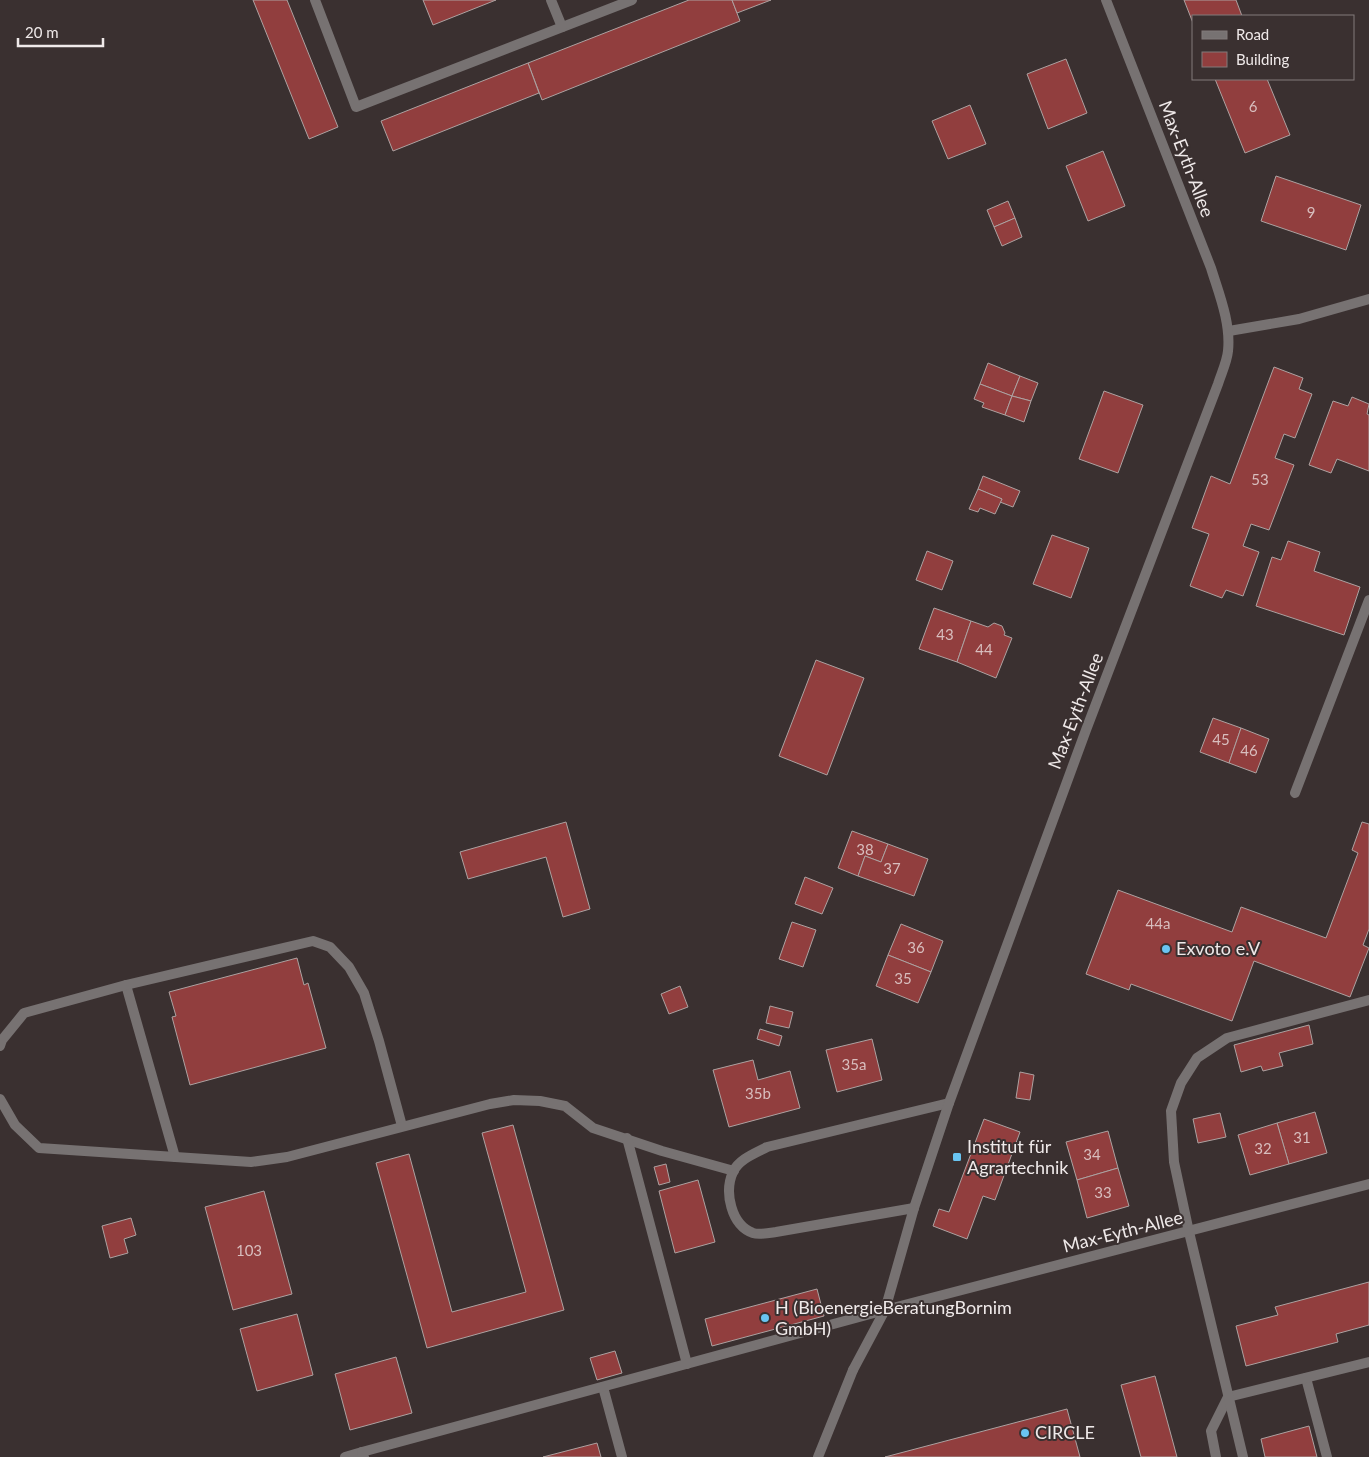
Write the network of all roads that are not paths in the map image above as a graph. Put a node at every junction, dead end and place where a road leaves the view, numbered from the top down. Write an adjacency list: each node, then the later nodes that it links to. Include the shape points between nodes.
1 (315, 0): 5 (street, via 356,107)
2 (551, 0): 5 (street)
3 (632, 0): 5 (street)
4 (1106, 0): 7 (street, Max-Eyth-Allee, via 1211,268)
5 (562, 27)
6 (1369, 299): 7 (street, via 1299,319)
7 (1228, 331): 14 (street, Max-Eyth-Allee, via 1228,352 1218,384)
8 (1369, 600): 9 (street)
9 (1294, 793)
10 (126, 985): 12 (street, via 24,1013); 15 (street, via 313,941 330,947 349,967 364,993); 17 (street)
11 (1369, 1000): 21 (street, via 1227,1038 1197,1058 1181,1083 1171,1111 1174,1162)
12 (0, 1046)
13 (0, 1099): 17 (street, via 15,1125 39,1148)
14 (949, 1103): 18 (street, via 768,1147 746,1158); 20 (street, Max-Eyth-Allee)
15 (402, 1126): 16 (street, via 490,1104 514,1100 540,1101 565,1106 593,1128); 17 (street, via 287,1157 251,1162)
16 (627, 1138): 18 (street); 24 (street)
17 (175, 1157)
18 (734, 1172): 20 (street, via 730,1204 742,1227 755,1234)
19 (1369, 1184): 21 (street, Max-Eyth-Allee)
20 (914, 1208): 22 (street, Max-Eyth-Allee)
21 (1189, 1232): 22 (street, Max-Eyth-Allee); 27 (street)
22 (885, 1310): 24 (street); 31 (street, Max-Eyth-Allee, via 854,1370)
23 (1369, 1362): 25 (street)
24 (687, 1364): 26 (street)
25 (1306, 1378): 27 (street); 34 (street)
26 (603, 1387): 28 (street); 30 (street)
27 (1228, 1397): 32 (street, via 1211,1431); 33 (street)
28 (363, 1455): 29 (street)
29 (345, 1457)
30 (622, 1457)
31 (818, 1457)
32 (1216, 1457)
33 (1243, 1457)
34 (1327, 1457)

